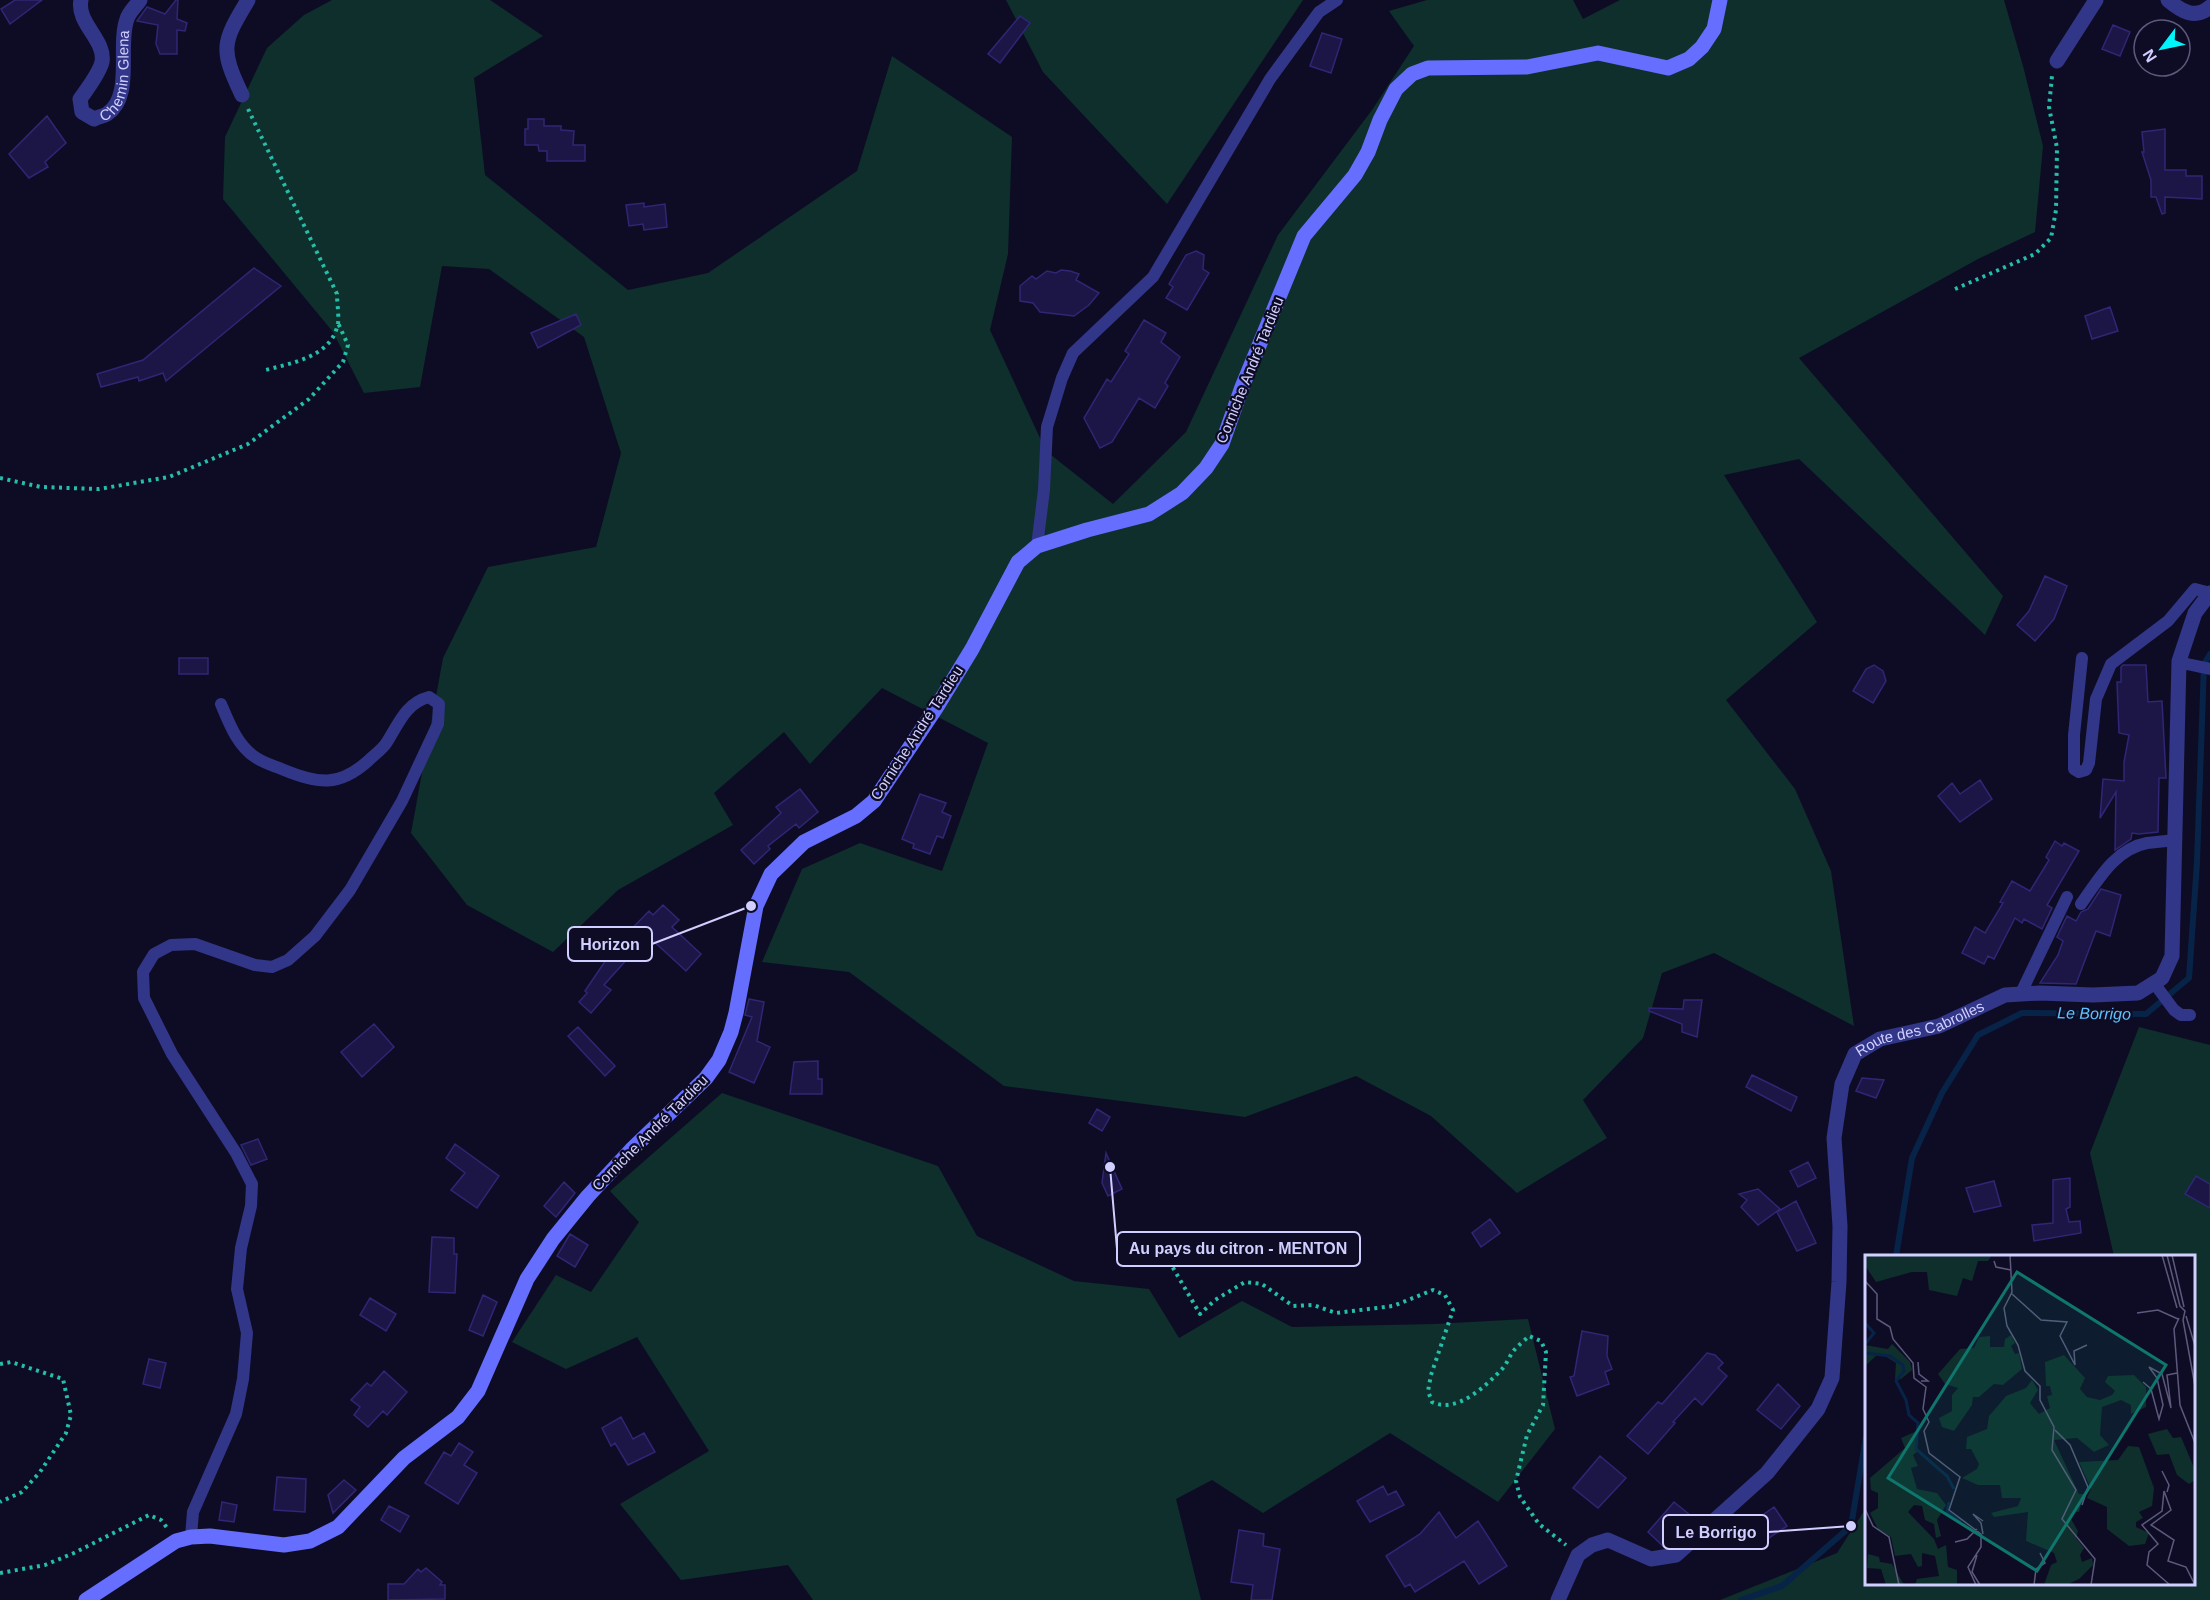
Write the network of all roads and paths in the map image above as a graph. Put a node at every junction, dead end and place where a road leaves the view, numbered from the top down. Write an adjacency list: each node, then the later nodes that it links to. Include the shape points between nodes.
1 (81, 0): 2 (street, Chemin Glena, via 84,20 103,52 102,64 80,99 82,112 94,119 108,114 119,100 122,40 127,18)
2 (140, 0)
3 (248, 0): 10 (street, via 230,30 226,52 228,66)
4 (1338, 0): 15 (lane, via 1319,12 1270,79 1153,277 1073,353 1047,427)
5 (1720, 0): 15 (street, Corniche André Tardieu, via 1714,29 1702,47 1689,59 1668,68 1598,53 1527,67 1428,68 1412,74 1396,89 1355,175 1304,236 1222,444 1206,468 1182,493 1149,514)
6 (2096, 0): 9 (street)
7 (2168, 0): 8 (street, via 2191,14 2203,13)
8 (2210, 7)
9 (2057, 61): 11 (path, via 2049,107 2056,148 2056,210 2051,238 2035,254)
10 (242, 95): 12 (path, via 337,294)
11 (1955, 289)
12 (338, 323): 13 (path, via 329,344 307,359); 14 (path, via 348,345 343,362 309,399 248,444 169,477 99,489 41,487)
13 (262, 371)
14 (0, 478)
15 (1037, 546): 30 (street, Corniche André Tardieu, via 1018,561 972,649 874,801 856,816 804,842 771,874 756,906 736,1013 718,1060 706,1078 630,1150 553,1239 526,1279 478,1391 458,1417 404,1458 338,1527 310,1541 284,1545)
16 (2210, 593): 17 (lane, via 2195,589 2168,621 2110,664 2096,699 2086,770 2079,772 2074,769 2074,735); 18 (street, via 2194,613)
17 (2082, 658)
18 (2183, 665): 19 (lane); 21 (street)
19 (2210, 669)
20 (221, 704): 30 (lane, via 231,727 256,758 309,780 334,781 357,771 386,745 403,714 418,700 429,697 439,704 438,724 402,801 350,890 315,936 288,960 272,967 195,944 171,945 154,954 143,972 144,998 172,1054 252,1184 237,1289 247,1333 243,1379 236,1414 193,1512)
21 (2176, 840): 23 (lane, via 2144,844 2121,855 2109,864); 24 (street, via 2172,956)
22 (2067, 897): 25 (lane)
23 (2080, 904)
24 (2157, 987): 25 (street, Route des Cabrolles, via 2138,993); 26 (lane, via 2175,1010)
25 (2020, 994): 32 (street, Route des Cabrolles, via 2005,995 1940,1026 1880,1039 1855,1054 1842,1084 1833,1138 1840,1226 1839,1282 1832,1378 1818,1409 1767,1473 1676,1555 1651,1559 1608,1540)
26 (2190, 1015)
27 (1169, 1261): 32 (path, via 1200,1314 1245,1282 1262,1284 1293,1306 1313,1305 1336,1313 1393,1306 1433,1290 1445,1295 1453,1310 1428,1391 1432,1402 1442,1407 1473,1394 1504,1367 1529,1336 1541,1341 1546,1352 1543,1405 1527,1435 1516,1481 1520,1497 1539,1524)
28 (0, 1364): 29 (path, via 11,1362 63,1379 71,1415 66,1433 40,1472 22,1492)
29 (0, 1502)
30 (191, 1537): 31 (street, Corniche André Tardieu)
31 (176, 1541): 33 (path, via 161,1520 149,1515 45,1565); 34 (street, Corniche André Tardieu)
32 (1578, 1554): 35 (street)
33 (0, 1573)
34 (86, 1600)
35 (1558, 1600)

